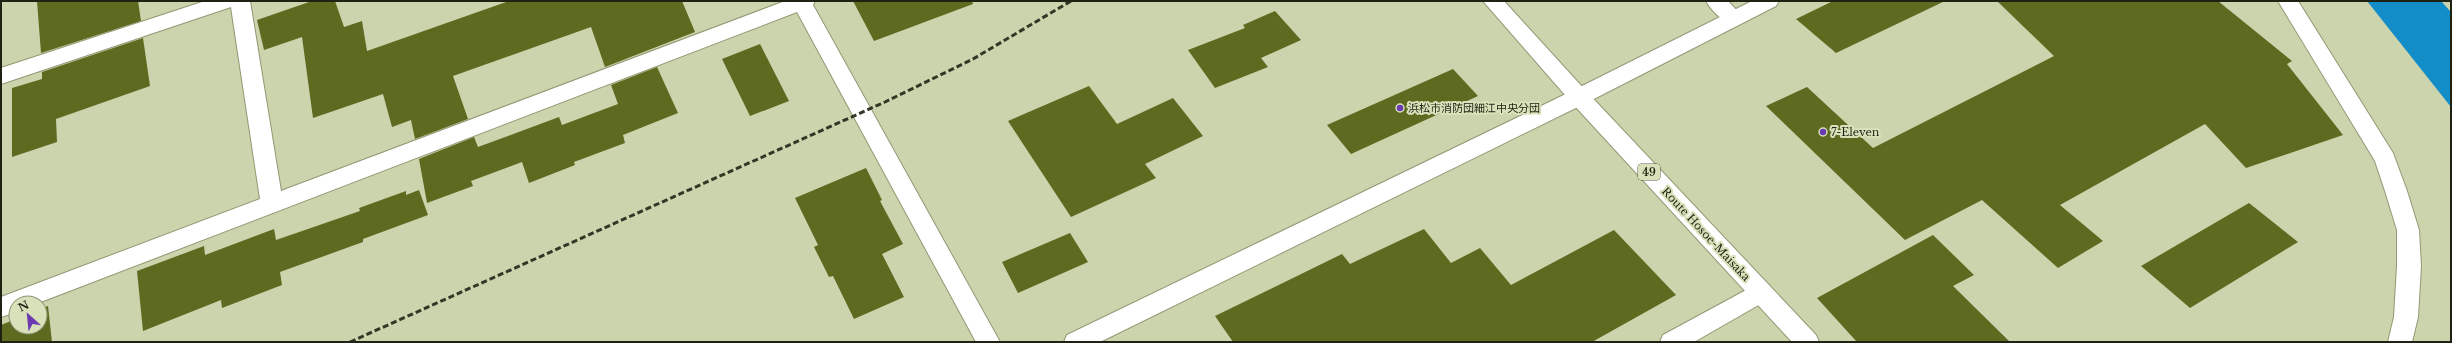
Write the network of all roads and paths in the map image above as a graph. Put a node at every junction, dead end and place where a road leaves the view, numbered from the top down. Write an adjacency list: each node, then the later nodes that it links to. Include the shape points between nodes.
1 (227, 1): 9 (street)
2 (240, 1): 11 (street)
3 (802, 1): 11 (street); 14 (street)
4 (1493, 1): 10 (street, Route Hosoe-Maisaka / 49)
5 (1716, 1): 8 (street)
6 (1769, 1): 8 (street)
7 (2288, 1): 18 (street, via 2385,159 2396,191 2408,230 2409,266 2406,317)
8 (1734, 18): 10 (street)
9 (1, 76)
10 (1579, 97): 12 (street, Route Hosoe-Maisaka / 49); 15 (street)
11 (272, 204): 13 (street)
12 (1760, 292): 16 (street); 17 (street, Route Hosoe-Maisaka / 49)
13 (1, 307)
14 (988, 342)
15 (1076, 342)
16 (1672, 342)
17 (1807, 342)
18 (2400, 342)

